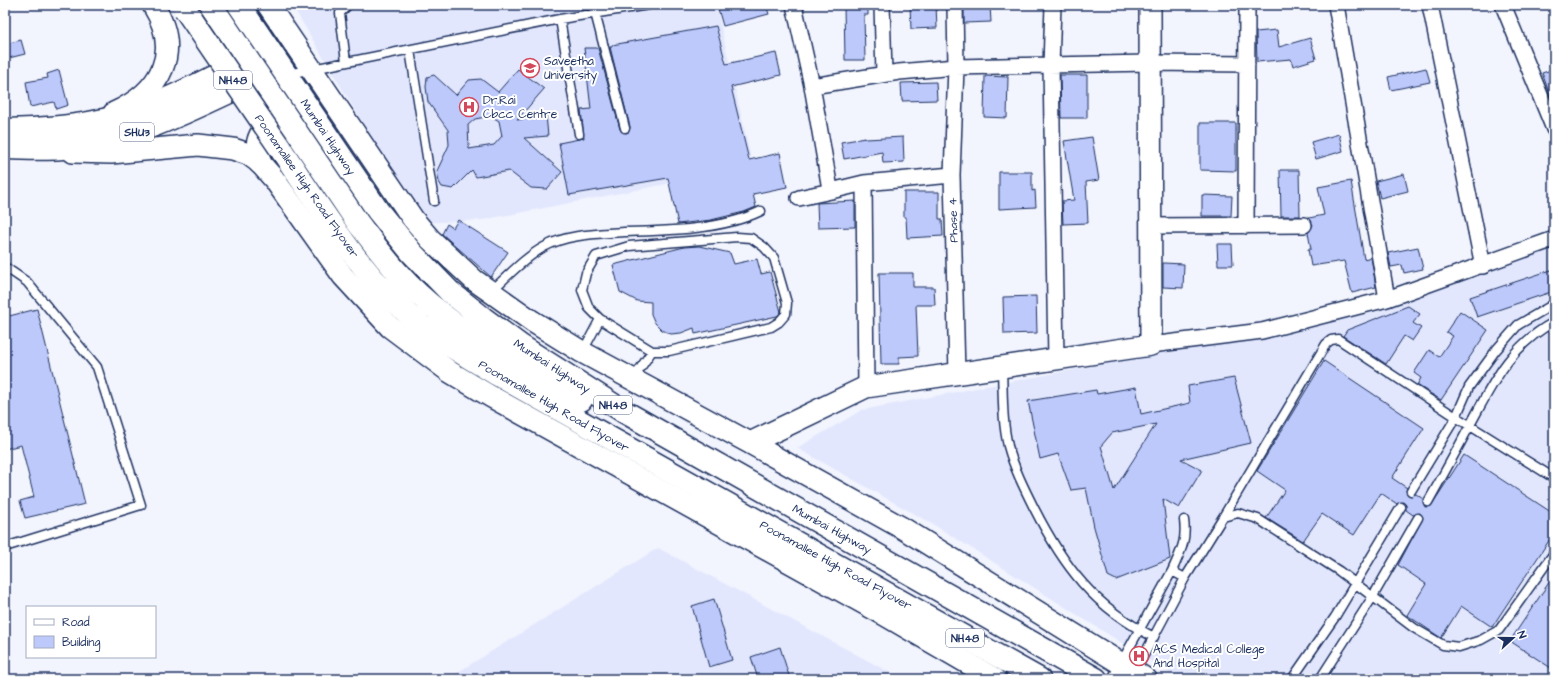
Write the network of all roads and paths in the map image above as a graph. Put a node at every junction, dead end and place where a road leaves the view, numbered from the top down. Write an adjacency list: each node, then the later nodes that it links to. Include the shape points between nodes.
1 (153, 5): 31 (street, via 167,34 167,46 160,75 153,85 132,103)
2 (211, 5): 20 (main road)
3 (239, 5): 27 (main road, Mumbai Highway / NH48)
4 (268, 5): 26 (street)
5 (348, 5): 21 (lane, via 340,13)
6 (649, 5): 17 (lane)
7 (794, 5): 30 (street)
8 (882, 5): 28 (street)
9 (955, 5): 25 (street, Phase 4)
10 (1053, 5): 24 (street)
11 (1150, 5): 22 (street)
12 (1247, 5): 23 (street)
13 (1336, 5): 53 (street)
14 (1430, 5): 50 (street)
15 (1503, 5): 33 (street)
16 (184, 7): 86 (main road, Poonamallee High Road Flyover / NH48, bridge, via 348,248 371,276 413,318 455,349 503,378)
17 (594, 9): 18 (lane); 32 (lane)
18 (560, 19): 19 (lane); 36 (lane)
19 (410, 50): 21 (lane); 44 (lane)
20 (247, 60): 29 (main road); 31 (main road, SHU3, via 144,108)
21 (346, 62): 26 (lane)
22 (1149, 63): 23 (street); 24 (street); 47 (street)
23 (1247, 64): 48 (street)
24 (1052, 66): 25 (street); 60 (street)
25 (956, 67): 28 (street); 40 (street, Phase 4)
26 (312, 70): 27 (lane); 52 (street, via 413,218 447,256)
27 (286, 74): 68 (main road, Mumbai Highway / NH48, via 378,211 412,254 450,292 557,370)
28 (884, 74): 30 (street)
29 (260, 78): 35 (main road); 38 (main road, SHU3, via 138,132 99,143)
30 (812, 86): 42 (street)
31 (88, 123): 34 (main road, SHU3)
32 (625, 128)
33 (1554, 129)
34 (5, 130)
35 (296, 131): 39 (main road, via 272,126 263,131 258,140 257,152); 68 (main road, via 358,223 408,284 433,306 471,335 532,374 626,423)
36 (579, 134)
37 (5, 148): 38 (main road, SHU3)
38 (41, 148): 39 (street, via 90,153 216,146 248,154)
39 (260, 163): 85 (street, via 343,276 390,327 415,348 490,396 878,611)
40 (952, 175): 41 (street); 62 (street, Phase 4)
41 (864, 183): 42 (street); 64 (street)
42 (831, 191): 43 (street)
43 (799, 198)
44 (434, 201)
45 (761, 211): 52 (lane, via 747,217 695,229 594,234 562,240 544,247 528,258)
46 (1304, 225): 48 (street)
47 (1150, 226): 48 (street); 57 (street)
48 (1246, 226)
49 (1554, 239): 50 (street)
50 (1483, 266): 53 (street)
51 (5, 267): 76 (lane, via 27,282 97,367 141,505)
52 (490, 292): 59 (street)
53 (1387, 299): 57 (street, via 1262,331)
54 (1554, 304): 65 (lane, via 1513,330 1469,387)
55 (600, 319): 58 (lane); 58 (lane, via 589,308 582,290 586,273 596,256 628,246 737,237 752,238 774,258 787,303 786,314 779,322 771,327 669,351); 59 (lane)
56 (1554, 322): 66 (lane, via 1529,337 1513,355 1484,396)
57 (1151, 344): 60 (street)
58 (652, 351): 63 (lane)
59 (582, 352): 63 (street)
60 (1056, 359): 61 (street)
61 (1002, 367): 62 (street); 82 (lane, via 1008,447 1023,485 1053,544 1080,582 1107,607)
62 (957, 374): 64 (street)
63 (632, 379): 67 (street)
64 (866, 387): 67 (street)
65 (1456, 417): 66 (lane); 70 (lane); 73 (lane, via 1338,339 1331,340 1326,344)
66 (1470, 425): 69 (lane); 71 (lane)
67 (750, 442): 84 (street, via 904,529)
68 (694, 451): 87 (main road, Mumbai Highway / NH48)
69 (1554, 478)
70 (1411, 491)
71 (1428, 502)
72 (1401, 507): 80 (lane)
73 (1223, 517): 79 (lane); 80 (lane, via 1238,513 1258,519 1339,571)
74 (1418, 518): 81 (lane)
75 (1184, 520): 78 (lane, via 1184,543)
76 (5, 547)
77 (1554, 553): 81 (lane, via 1499,630 1481,640 1459,647 1434,641)
78 (1172, 571): 79 (lane); 82 (lane)
79 (1185, 578): 83 (lane)
80 (1354, 584): 81 (lane); 88 (lane, via 1335,617)
81 (1372, 598): 89 (lane)
82 (1140, 630): 83 (lane); 84 (lane)
83 (1154, 637): 84 (lane)
84 (1129, 675)
85 (995, 679)
86 (1039, 679)
87 (1096, 679)
88 (1292, 679)
89 (1320, 679)

